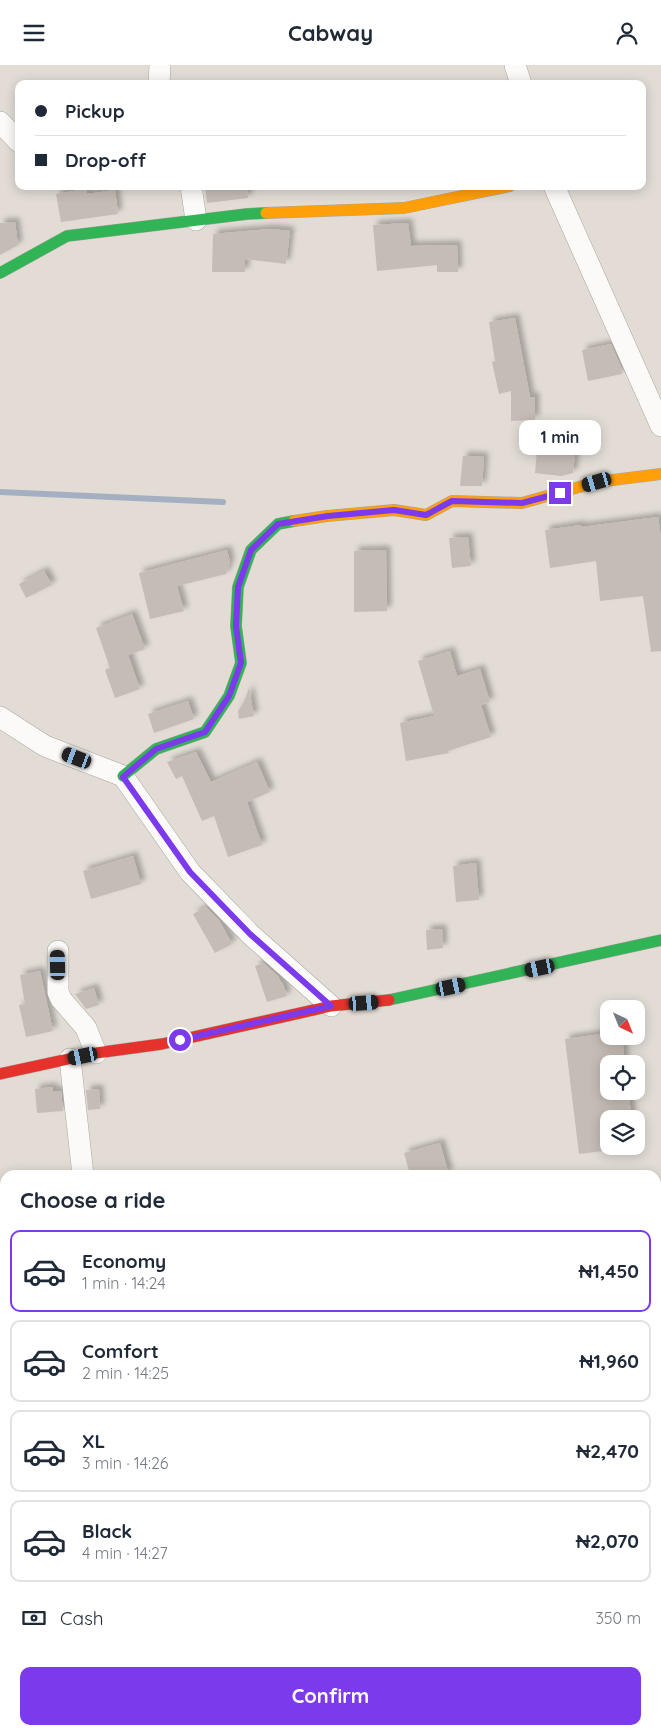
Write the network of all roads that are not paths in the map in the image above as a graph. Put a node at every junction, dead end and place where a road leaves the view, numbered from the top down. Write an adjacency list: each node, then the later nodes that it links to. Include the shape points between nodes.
1 (160, 65): 3 (street)
2 (515, 65): 4 (street)
3 (158, 80)
4 (519, 80)
5 (0, 122): 6 (street)
6 (15, 138)
7 (192, 190): 10 (street)
8 (491, 190): 10 (street, via 404,208 247,214)
9 (556, 190): 12 (street)
10 (196, 220): 11 (street, via 67,236)
11 (0, 273)
12 (661, 426)
13 (661, 474): 15 (street, via 597,482 522,503 452,501 426,515 394,510 278,524 251,550 238,587 236,626 241,663 229,696 205,732 156,749)
14 (0, 717): 15 (street, via 45,746)
15 (123, 777): 18 (street, via 190,872 250,934)
16 (661, 940): 18 (street, via 380,1002)
17 (58, 951): 19 (street, via 58,992 86,1028)
18 (331, 1006): 19 (street, via 162,1044)
19 (96, 1053): 20 (street)
20 (70, 1059): 21 (street); 22 (street)
21 (0, 1074)
22 (82, 1170)

